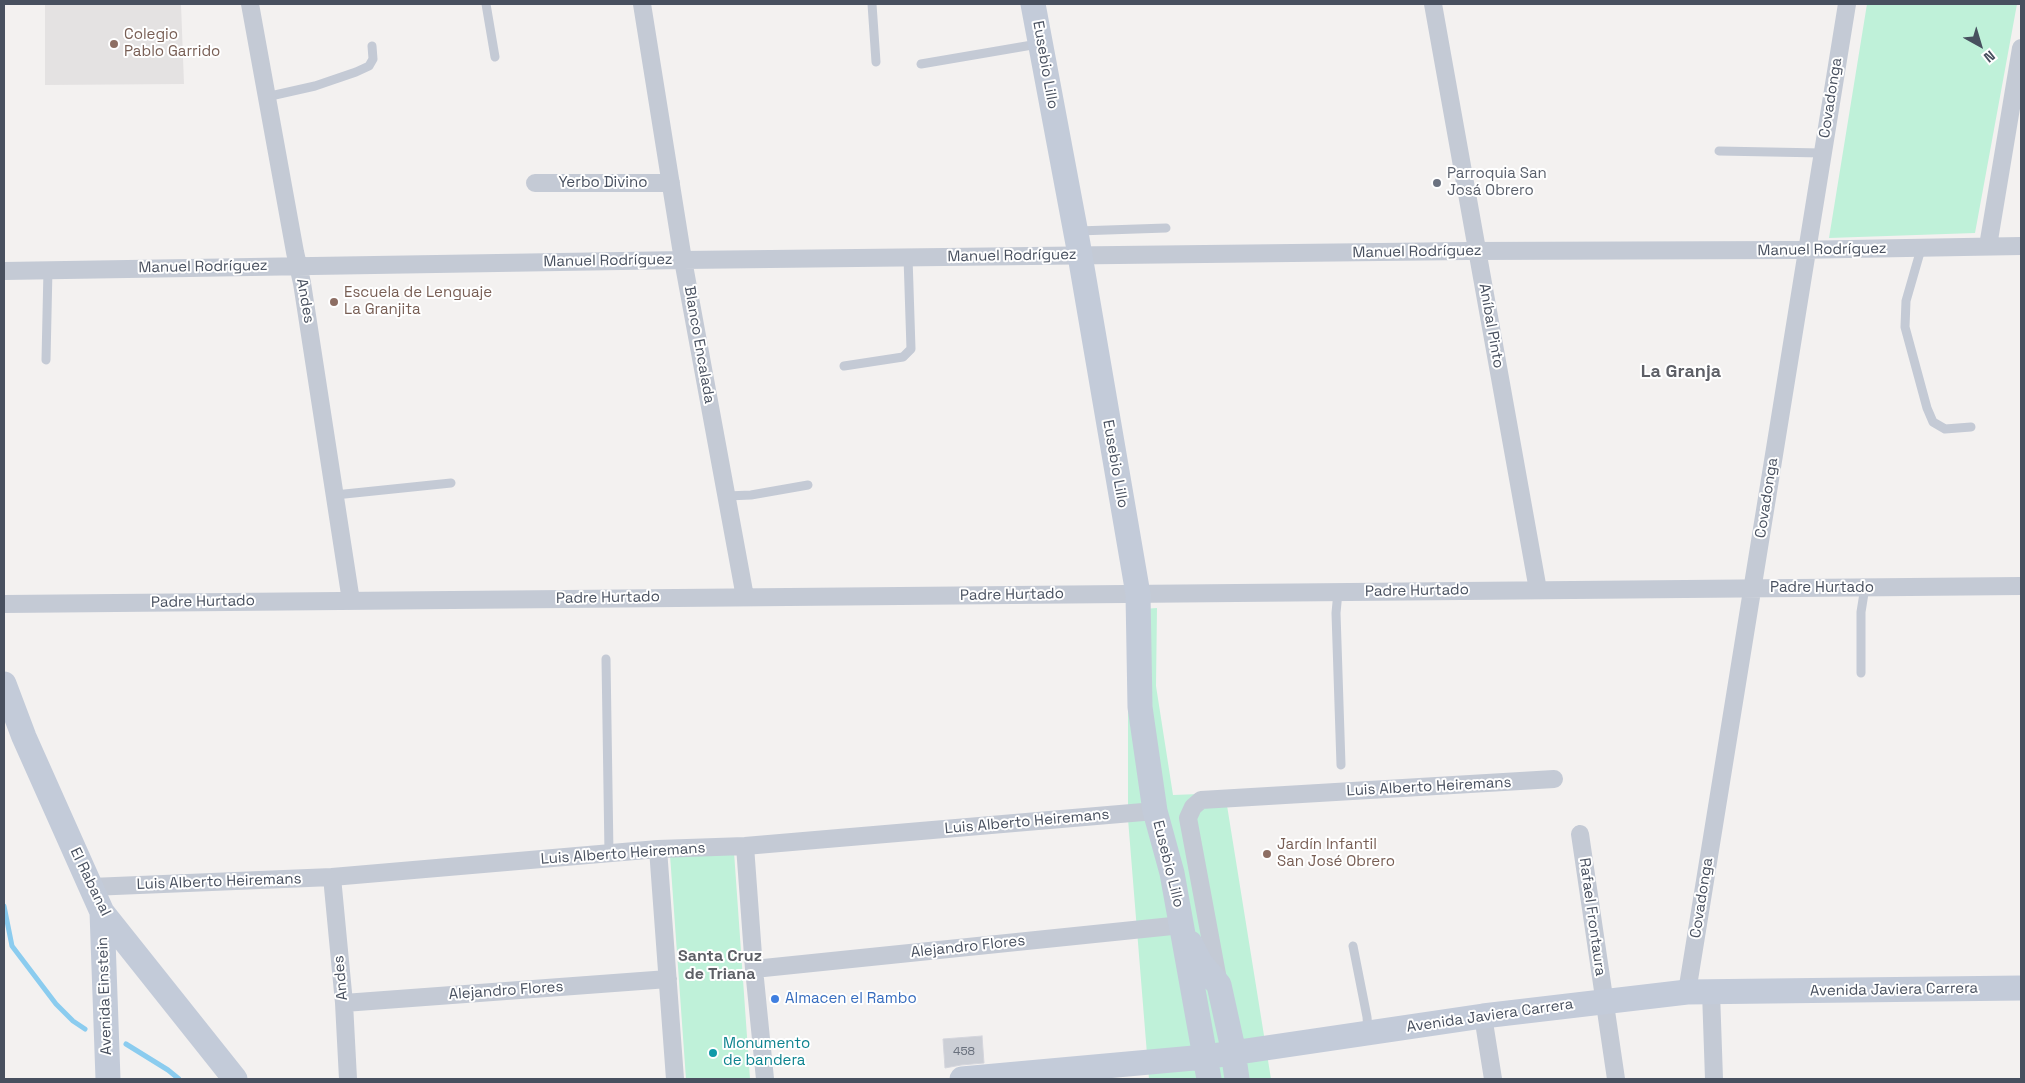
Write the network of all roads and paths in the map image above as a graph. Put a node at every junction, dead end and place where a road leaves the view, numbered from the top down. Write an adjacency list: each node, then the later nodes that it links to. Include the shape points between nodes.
1 (250, 4): 14 (street, Andes)
2 (486, 4): 11 (lane)
3 (642, 4): 18 (street, Blanco Encalada)
4 (872, 4): 12 (lane)
5 (1034, 4): 8 (street, Eusebio Lillo)
6 (1433, 4): 25 (street, Aníbal Pinto)
7 (1847, 4): 16 (street, Covadonga)
8 (1041, 44): 13 (lane); 20 (street, Eusebio Lillo)
9 (372, 46): 14 (lane, via 373,59 369,66 315,86)
10 (2021, 48): 21 (street)
11 (495, 57)
12 (876, 62)
13 (921, 64)
14 (266, 97): 29 (street, Andes)
15 (1719, 151): 16 (lane)
16 (1822, 153): 24 (street, Covadonga)
17 (535, 183): 18 (street, Yerbo Divino)
18 (671, 183): 28 (street, Blanco Encalada)
19 (1166, 228): 20 (lane)
20 (1076, 231): 26 (street, Eusebio Lillo)
21 (1988, 246): 22 (street, Manuel Rodríguez); 23 (street, Manuel Rodríguez)
22 (2021, 246)
23 (1920, 249): 24 (street, Manuel Rodríguez); 34 (lane, via 1906,301 1905,327 1927,408 1933,422 1945,429)
24 (1806, 250): 25 (street, Manuel Rodríguez); 41 (street, Covadonga)
25 (1478, 251): 26 (street, Manuel Rodríguez); 42 (street, Aníbal Pinto)
26 (1080, 256): 27 (street, Manuel Rodríguez); 44 (street, Eusebio Lillo)
27 (908, 257): 28 (street, Manuel Rodríguez); 33 (lane, via 911,349 903,356)
28 (683, 260): 29 (street, Manuel Rodríguez); 38 (street, Blanco Encalada)
29 (298, 265): 30 (street, Manuel Rodríguez); 37 (street, Andes)
30 (48, 270): 31 (street, Manuel Rodríguez); 32 (lane)
31 (4, 271)
32 (46, 360)
33 (844, 366)
34 (1971, 427)
35 (451, 483): 37 (lane)
36 (808, 485): 38 (lane)
37 (335, 495): 46 (street, Andes)
38 (727, 496): 45 (street, Blanco Encalada)
39 (2021, 586): 40 (street, Padre Hurtado)
40 (1865, 587): 41 (street, Padre Hurtado); 49 (lane, via 1861,612)
41 (1752, 588): 42 (street, Padre Hurtado); 69 (street, Covadonga)
42 (1538, 590): 43 (street, Padre Hurtado)
43 (1338, 592): 44 (street, Padre Hurtado); 51 (lane)
44 (1138, 594): 45 (street, Padre Hurtado); 53 (street, Eusebio Lillo, via 1140,707)
45 (745, 597): 46 (street, Padre Hurtado)
46 (351, 601): 47 (street, Padre Hurtado)
47 (4, 604)
48 (606, 659): 57 (lane)
49 (1861, 673)
50 (4, 684): 61 (street, El Rabanal)
51 (1341, 765)
52 (1554, 779): 58 (street, Luis Alberto Heiremans, via 1201,800 1193,806 1188,818)
53 (1154, 811): 55 (street, Luis Alberto Heiremans); 59 (street, Eusebio Lillo)
54 (1580, 834): 70 (street, Rafael Frontaura)
55 (745, 846): 56 (street, Luis Alberto Heiremans); 65 (street)
56 (658, 849): 57 (street, Luis Alberto Heiremans); 66 (street)
57 (609, 854): 60 (street, Luis Alberto Heiremans)
58 (1198, 872): 59 (street); 67 (street, Eusebio Lillo)
59 (1172, 873): 63 (street, Eusebio Lillo)
60 (332, 877): 61 (street, Luis Alberto Heiremans); 71 (street, Andes)
61 (91, 887): 62 (street, El Rabanal)
62 (102, 912): 77 (street, Avenida Einstein); 78 (street, El Rabanal)
63 (1182, 925): 65 (street, Alejandro Flores); 67 (street, Eusebio Lillo, via 1201,964); 75 (street, Eusebio Lillo)
64 (1353, 946): 73 (lane)
65 (754, 969): 81 (street)
66 (668, 979): 71 (street, Alejandro Flores); 80 (street)
67 (1220, 984): 74 (street, Eusebio Lillo)
68 (2021, 988): 69 (street, Avenida Javiera Carrera)
69 (1699, 992): 70 (street, Avenida Javiera Carrera); 86 (street, Covadonga)
70 (1604, 1000): 72 (street, Avenida Javiera Carrera); 85 (street)
71 (344, 1003): 79 (street, Andes)
72 (1483, 1016): 73 (street, Avenida Javiera Carrera); 84 (street)
73 (1368, 1034): 74 (street, Avenida Javiera Carrera)
74 (1233, 1052): 75 (street, Avenida Javiera Carrera); 83 (street, Eusebio Lillo)
75 (1207, 1068): 76 (street, Avenida Javiera Carrera)
76 (1057, 1075): 82 (street, Avenida Javiera Carrera)
77 (108, 1079)
78 (235, 1079)
79 (348, 1079)
80 (675, 1079)
81 (765, 1079)
82 (962, 1079)
83 (1236, 1079)
84 (1493, 1079)
85 (1616, 1079)
86 (1714, 1079)

